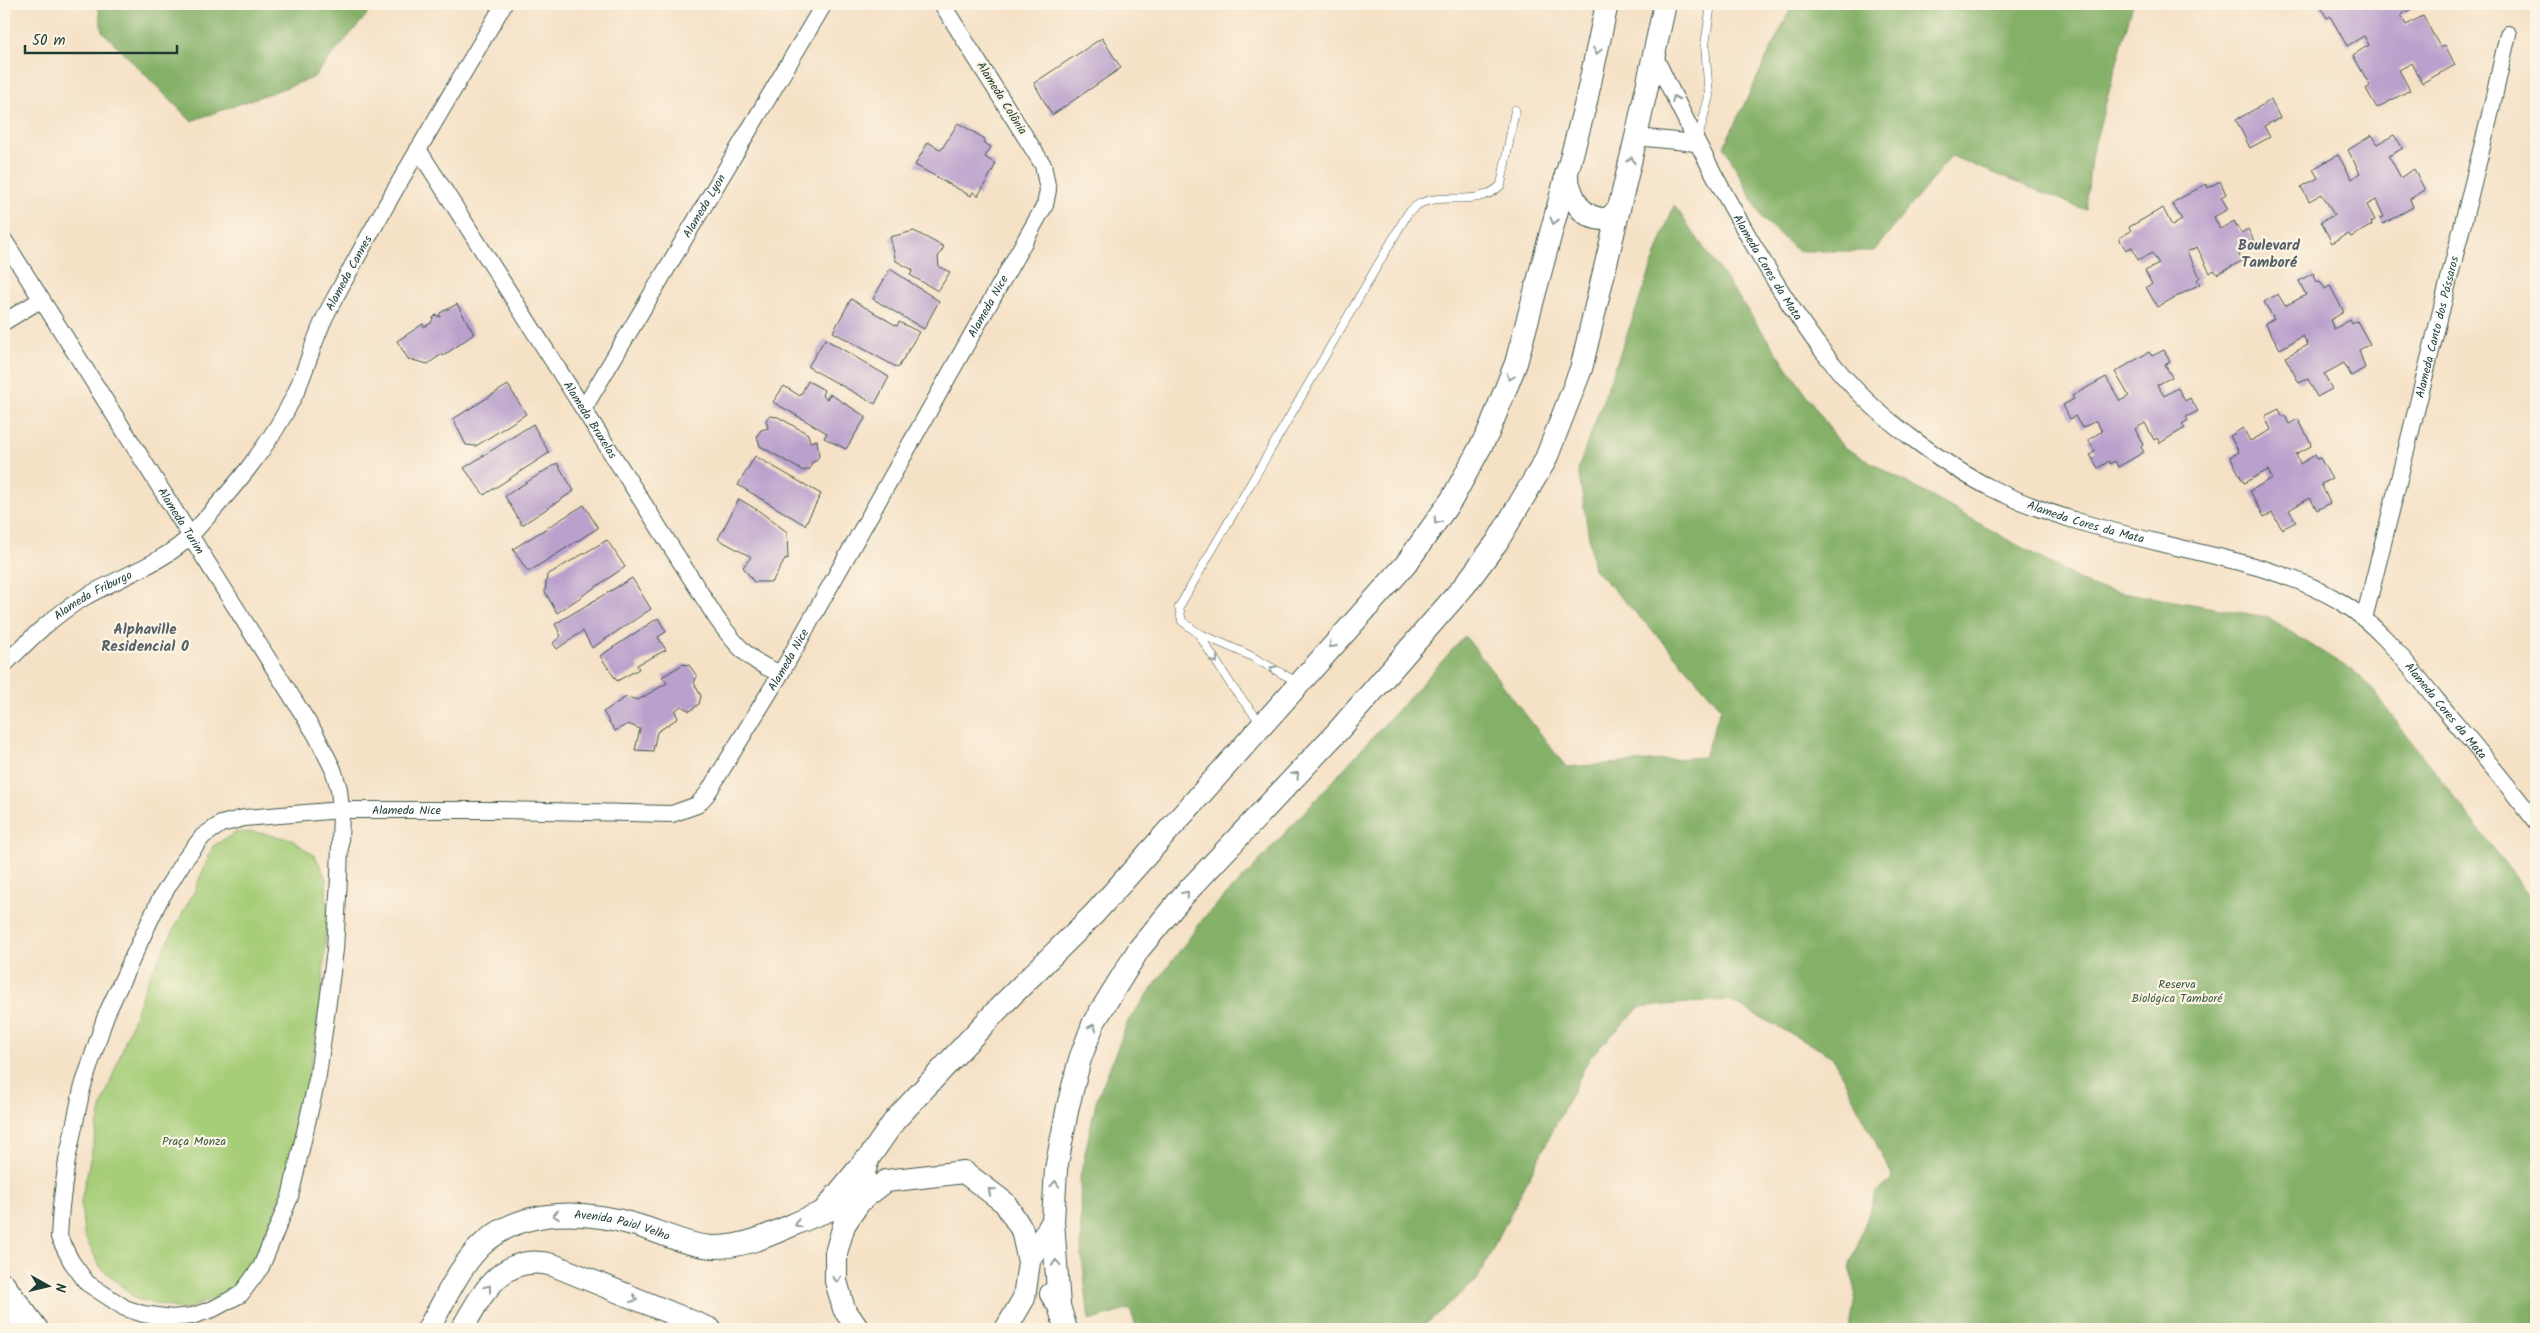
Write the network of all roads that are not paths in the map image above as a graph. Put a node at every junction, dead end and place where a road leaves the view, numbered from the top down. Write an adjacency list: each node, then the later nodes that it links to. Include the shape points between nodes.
1 (504, 4): 12 (street, Alameda Cannes)
2 (824, 4): 19 (street, Alameda Lyon)
3 (942, 4): 14 (street, Alameda Colônia, via 1043,165 1048,182)
4 (1606, 4): 13 (main road, one-way to 13, via 1585,106)
5 (1664, 4): 8 (main road)
6 (1711, 4): 11 (lane, via 1705,45 1708,106)
7 (2508, 34): 21 (street, Alameda Canto dos Pássaros)
8 (1654, 55): 10 (main road); 11 (street, Alameda Cores da Mata, one-way to 8)
9 (1515, 110): 22 (lane, via 1501,185 1492,193 1479,197 1421,203 1408,212 1179,607 1182,621)
10 (1636, 137): 11 (street); 15 (main road, one-way to 10)
11 (1696, 143): 21 (street, Alameda Cores da Mata, via 1796,318 1850,386 1907,435 1991,488 2106,529 2306,584 2341,602)
12 (418, 149): 19 (street, Alameda Bruxelas); 20 (street, Alameda Cannes, via 329,309 306,371 279,425)
13 (1566, 174): 15 (main road, via 1574,199 1585,214 1609,219); 25 (main road, one-way to 25, via 1516,363 1472,465 1406,564)
14 (1047, 197): 24 (street, Alameda Nice, via 1036,222)
15 (1619, 208): 32 (main road, one-way to 15, via 1056,1169 1068,1106 1094,1022 1145,942 1357,709 1465,585 1496,542 1545,461 1581,369)
16 (4, 240): 17 (street, Alameda Turim)
17 (42, 299): 18 (street); 20 (street, Alameda Turim)
18 (4, 322)
19 (584, 408): 24 (street, Alameda Bruxelas, via 732,640 755,662)
20 (190, 537): 23 (street, Alameda Friburgo, via 167,554 82,598 36,632); 27 (street, Alameda Turim, via 316,735 340,789)
21 (2364, 619): 28 (street, Alameda Cores da Mata, via 2398,652)
22 (1198, 633): 25 (lane, one-way to 22, via 1249,655); 26 (lane, one-way to 26, via 1233,688)
23 (4, 665)
24 (781, 673): 27 (street, Alameda Nice, via 707,794 685,811 656,815 502,810)
25 (1298, 682): 26 (main road)
26 (1261, 724): 29 (main road, via 1094,914 895,1120)
27 (341, 810): 27 (street, via 334,950 318,1075 290,1197 261,1267 241,1294 192,1316 172,1318 125,1308 87,1283 71,1261 60,1237 67,1160 82,1089 106,1015 159,901 203,836 221,824 244,818)
28 (2536, 822)
29 (868, 1159): 30 (main road); 31 (main road)
30 (861, 1201): 31 (main road, Avenida Paiol Velho); 33 (main road, one-way to 30, via 1022,1230 1005,1202 964,1172 886,1181); 42 (main road, one-way to 42, via 844,1225 836,1252 836,1281 844,1309)
31 (823, 1212): 39 (main road, Avenida Paiol Velho, one-way to 39, via 744,1244 714,1247 607,1218 578,1214 538,1217 506,1227 484,1244 466,1265)
32 (1053, 1221): 33 (main road); 35 (main road, one-way to 32)
33 (1029, 1261): 35 (main road); 43 (main road, via 1024,1298)
34 (4, 1285): 38 (main road)
35 (1059, 1306): 44 (main road)
36 (4, 1318): 37 (main road)
37 (12, 1329)
38 (37, 1329)
39 (428, 1329)
40 (462, 1329): 41 (main road, one-way to 41, via 490,1284 506,1270 530,1262 553,1265)
41 (710, 1329)
42 (858, 1329)
43 (1006, 1329)
44 (1066, 1329)

